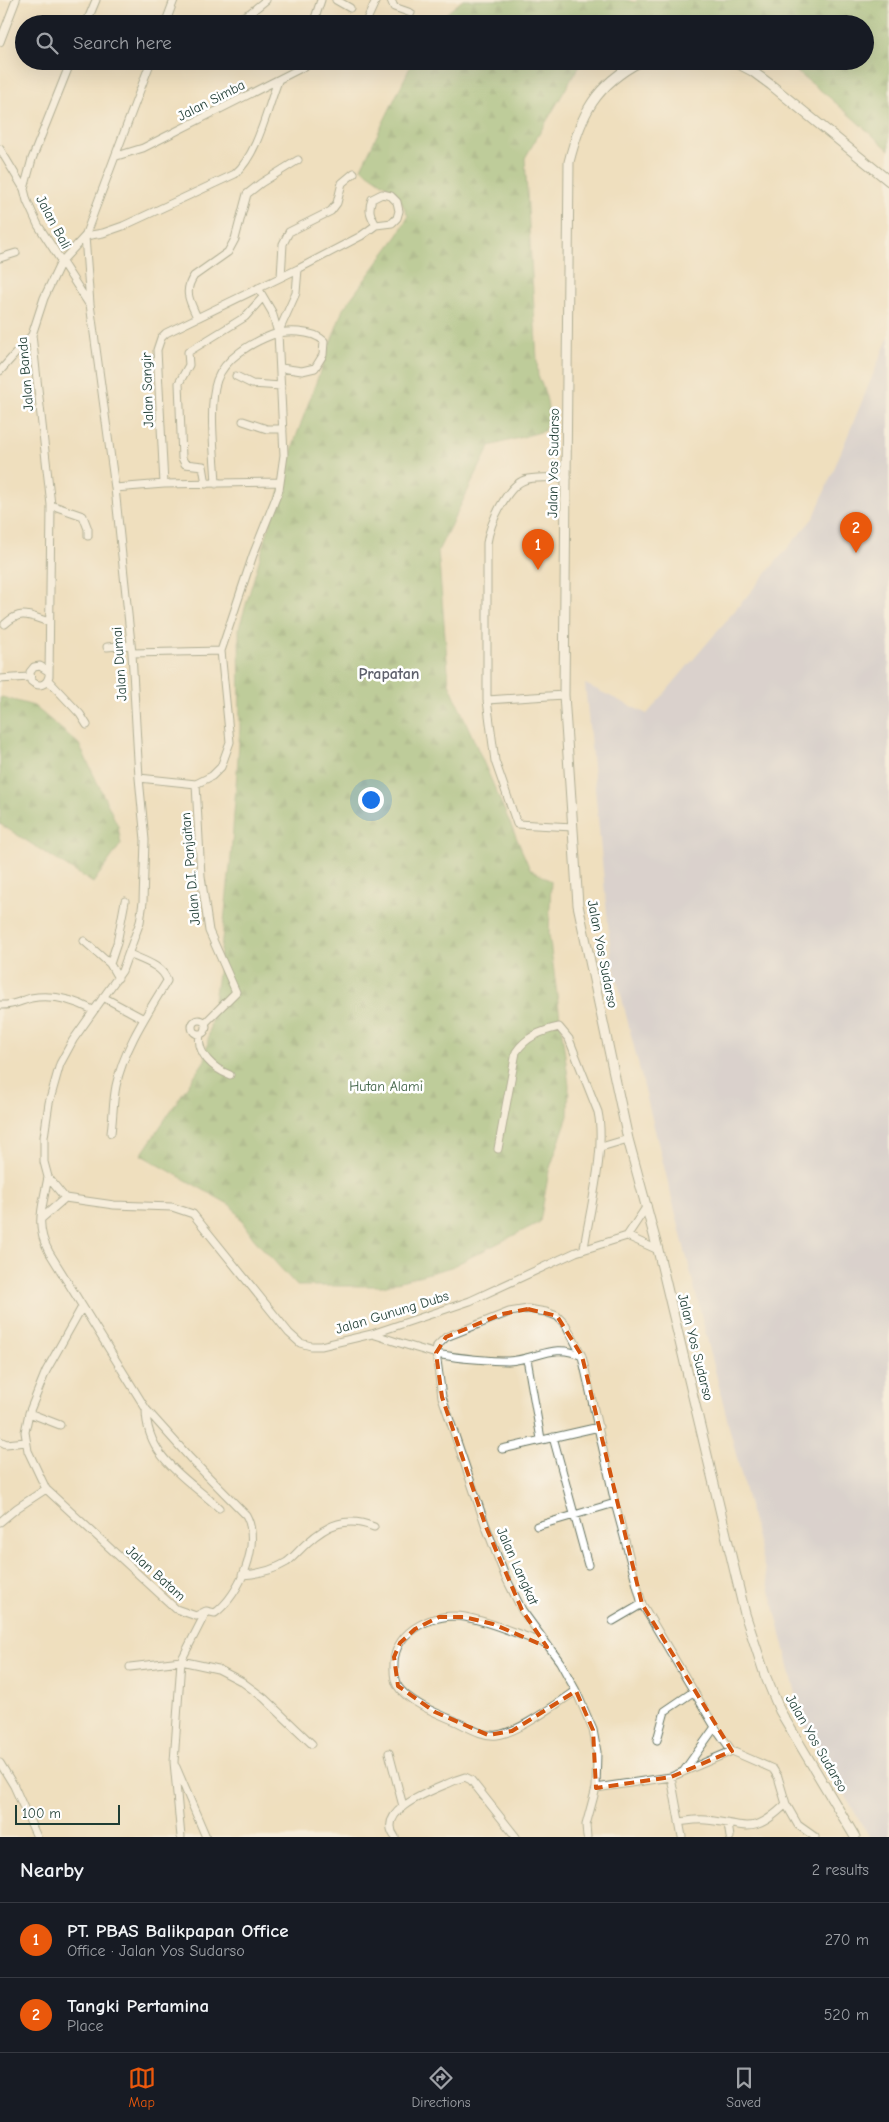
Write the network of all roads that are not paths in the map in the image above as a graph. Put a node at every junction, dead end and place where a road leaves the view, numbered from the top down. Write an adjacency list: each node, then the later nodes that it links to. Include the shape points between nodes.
1 (16, 0): 16 (street)
2 (96, 0): 11 (street)
3 (174, 0): 12 (street)
4 (266, 0): 13 (street)
5 (321, 0): 14 (street)
6 (336, 0): 9 (street)
7 (376, 0): 15 (street)
8 (391, 0): 10 (street, via 394,7)
9 (350, 8)
10 (411, 13)
11 (90, 15)
12 (168, 15)
13 (246, 15)
14 (317, 15)
15 (368, 15)
16 (0, 42)
17 (67, 70): 28 (street, via 32,159)
18 (148, 70): 24 (street)
19 (299, 70): 22 (street, Jalan Simba)
20 (625, 70): 48 (main road, Jalan Yos Sudarso, via 593,99 583,117 569,162)
21 (750, 70): 27 (main road)
22 (278, 81): 24 (street, Jalan Simba, via 143,148); 30 (street, via 242,168 123,226)
23 (0, 149): 28 (street, Jalan Bali)
24 (116, 156): 30 (street)
25 (298, 160): 39 (street, via 247,194 235,240 228,252 190,281 188,294)
26 (354, 173): 35 (street, via 342,183 337,203 331,211 289,232 283,244)
27 (889, 181)
28 (24, 189): 33 (street, Jalan Bali, via 38,225)
29 (376, 225): 29 (street, Jalan Sangir, via 392,223 397,218 397,202 391,196 382,194 372,199 370,216); 34 (street, Jalan Sangir)
30 (85, 236): 33 (street, Jalan Banda); 38 (street, Jalan Dumai)
31 (16, 253): 32 (street)
32 (0, 258)
33 (60, 262): 38 (street, Jalan Bali); 41 (street, Jalan Banda)
34 (298, 269): 35 (street, Jalan Sangir); 40 (street, via 296,293)
35 (281, 277): 36 (street, Jalan Sangir)
36 (258, 288): 37 (street); 39 (street, Jalan Sangir)
37 (263, 297): 40 (street, via 272,312); 51 (street, via 245,317 188,352 189,365 179,383 182,458 185,464 203,466)
38 (90, 304): 53 (street, Jalan Dumai)
39 (197, 317): 50 (street, Jalan Sangir, via 166,333 157,350)
40 (278, 333): 42 (street); 42 (street, via 307,333 322,338 324,343 324,355 315,368 302,371); 52 (street, via 256,342 233,358 217,380 213,402)
41 (32, 335): 43 (street); 54 (street, Jalan Banda)
42 (281, 368): 45 (street)
43 (0, 371)
44 (236, 376): 45 (street, via 252,384)
45 (281, 386): 47 (street)
46 (243, 421): 47 (street, via 267,429)
47 (283, 429): 49 (street)
48 (567, 477): 65 (main road, Jalan Yos Sudarso); 66 (street, via 528,479 516,484 490,528 487,543)
49 (280, 482): 52 (street); 60 (street)
50 (164, 484): 51 (street); 53 (street)
51 (206, 484): 52 (street)
52 (216, 484)
53 (115, 488): 59 (street, Jalan Dumai)
54 (50, 505): 55 (street, via 83,516); 56 (street, Jalan Banda)
55 (88, 536)
56 (49, 622): 57 (street, via 26,614 12,617); 61 (street, Jalan Banda)
57 (5, 624)
58 (107, 647): 59 (street)
59 (131, 649): 60 (street); 68 (street, Jalan Dumai)
60 (221, 651): 69 (street, via 230,742 221,767)
61 (48, 671): 62 (street, via 37,666 32,669); 64 (street)
62 (30, 677): 63 (street); 64 (street, via 39,685)
63 (0, 679)
64 (48, 680): 67 (street)
65 (564, 695): 66 (street); 70 (main road, Jalan Yos Sudarso)
66 (487, 700): 70 (street, via 494,761 517,824)
67 (87, 725)
68 (139, 778): 69 (street); 73 (street, Jalan Dumai, via 145,883 140,922)
69 (196, 784): 80 (street, Jalan D.I. Panjaitan, via 209,931 236,992)
70 (573, 827): 84 (main road, Jalan Yos Sudarso, via 578,905)
71 (125, 901): 74 (street)
72 (84, 941): 74 (street)
73 (129, 954): 75 (street, Jalan Dumai); 79 (street, via 160,969 167,981)
74 (110, 964): 75 (street)
75 (118, 978): 76 (street, Jalan Dumai)
76 (103, 997): 78 (street, Jalan Dumai); 79 (street)
77 (0, 1005): 78 (street, via 53,997 78,1002)
78 (94, 1010): 87 (street, Jalan Dumai, via 60,1064 44,1137)
79 (144, 1019): 83 (street, via 120,1073)
80 (206, 1024): 81 (street, via 205,1031); 81 (street, via 198,1020 192,1026 193,1031)
81 (200, 1034): 82 (street, via 201,1045 211,1065)
82 (230, 1075)
83 (111, 1133)
84 (628, 1139): 85 (street); 89 (main road, Jalan Yos Sudarso)
85 (600, 1147): 86 (street, via 598,1112 569,1039 559,1028 531,1037 516,1052); 92 (street)
86 (498, 1150)
87 (48, 1177): 88 (street); 90 (street)
88 (65, 1198): 90 (street); 95 (street, Jalan Gunung Dubs, via 114,1205 172,1207 193,1214 300,1343 321,1346)
89 (647, 1206): 91 (street); 93 (main road, Jalan Yos Sudarso)
90 (40, 1220): 94 (street, Jalan Batam, via 42,1239)
91 (627, 1236): 92 (street, Jalan Gunung Dubs); 93 (street)
92 (584, 1248): 95 (street, Jalan Gunung Dubs, via 470,1301)
93 (658, 1250): 148 (main road, Jalan Yos Sudarso, via 745,1614 765,1675 794,1737)
94 (82, 1307): 99 (street, Jalan Batam); 100 (street, Jalan Batam, via 46,1371)
95 (372, 1334): 96 (street)
96 (436, 1353): 97 (street, via 437,1346 446,1337 509,1312 528,1310 558,1316); 98 (street); 120 (street, Jalan Langkat, via 442,1397 486,1527 505,1576)
97 (582, 1356): 98 (street, via 570,1350 555,1350); 102 (street)
98 (527, 1359): 104 (street)
99 (146, 1409): 110 (street, via 148,1431 161,1456); 116 (street, Jalan Batam, via 251,1523 252,1545)
100 (29, 1413): 101 (street); 106 (street, Jalan Batam)
101 (60, 1425)
102 (599, 1427): 103 (street); 109 (street)
103 (554, 1436): 104 (street); 111 (street)
104 (541, 1439): 107 (street)
105 (0, 1441): 106 (street, via 6,1444)
106 (26, 1442): 108 (street, Jalan Batam)
107 (502, 1449)
108 (46, 1489): 112 (street); 118 (street, Jalan Batam, via 176,1609 196,1616)
109 (615, 1503): 111 (street); 117 (street)
110 (219, 1508)
111 (573, 1514): 113 (street); 115 (street)
112 (0, 1522)
113 (537, 1526)
114 (374, 1527): 116 (street, via 360,1521 330,1527 321,1531 287,1562)
115 (588, 1564)
116 (242, 1575): 118 (street, Jalan Batam, via 228,1602 215,1613)
117 (642, 1604): 119 (street); 124 (street)
118 (206, 1611): 121 (street)
119 (613, 1621)
120 (545, 1643): 123 (street, Jalan Langkat); 123 (street, via 493,1624 464,1617 439,1617 414,1629 400,1643 394,1657 394,1679 402,1692 419,1703 488,1735 512,1731)
121 (181, 1661): 122 (street); 127 (street, via 218,1669 241,1681 274,1706); 130 (street)
122 (130, 1667)
123 (576, 1691): 134 (street, Jalan Langkat, via 593,1730 597,1752)
124 (693, 1692): 125 (street); 126 (street, via 665,1710)
125 (715, 1727): 128 (street); 132 (street)
126 (657, 1740)
127 (312, 1744)
128 (732, 1751): 132 (street); 135 (street, via 773,1769)
129 (389, 1753): 136 (street)
130 (174, 1762): 140 (street); 141 (street)
131 (0, 1763): 139 (street)
132 (682, 1774): 133 (street)
133 (671, 1777): 134 (street); 137 (street)
134 (596, 1788): 144 (street, Jalan Langkat)
135 (786, 1804): 138 (street, via 760,1826 751,1828); 147 (street, via 798,1825)
136 (403, 1806): 142 (street, via 389,1823); 143 (street, via 465,1777 472,1780)
137 (678, 1822): 138 (street, via 707,1820); 145 (street)
138 (728, 1824): 146 (street)
139 (37, 1837)
140 (181, 1837)
141 (206, 1837)
142 (394, 1837)
143 (516, 1837)
144 (586, 1837)
145 (682, 1837)
146 (730, 1837)
147 (815, 1837)
148 (855, 1837)

